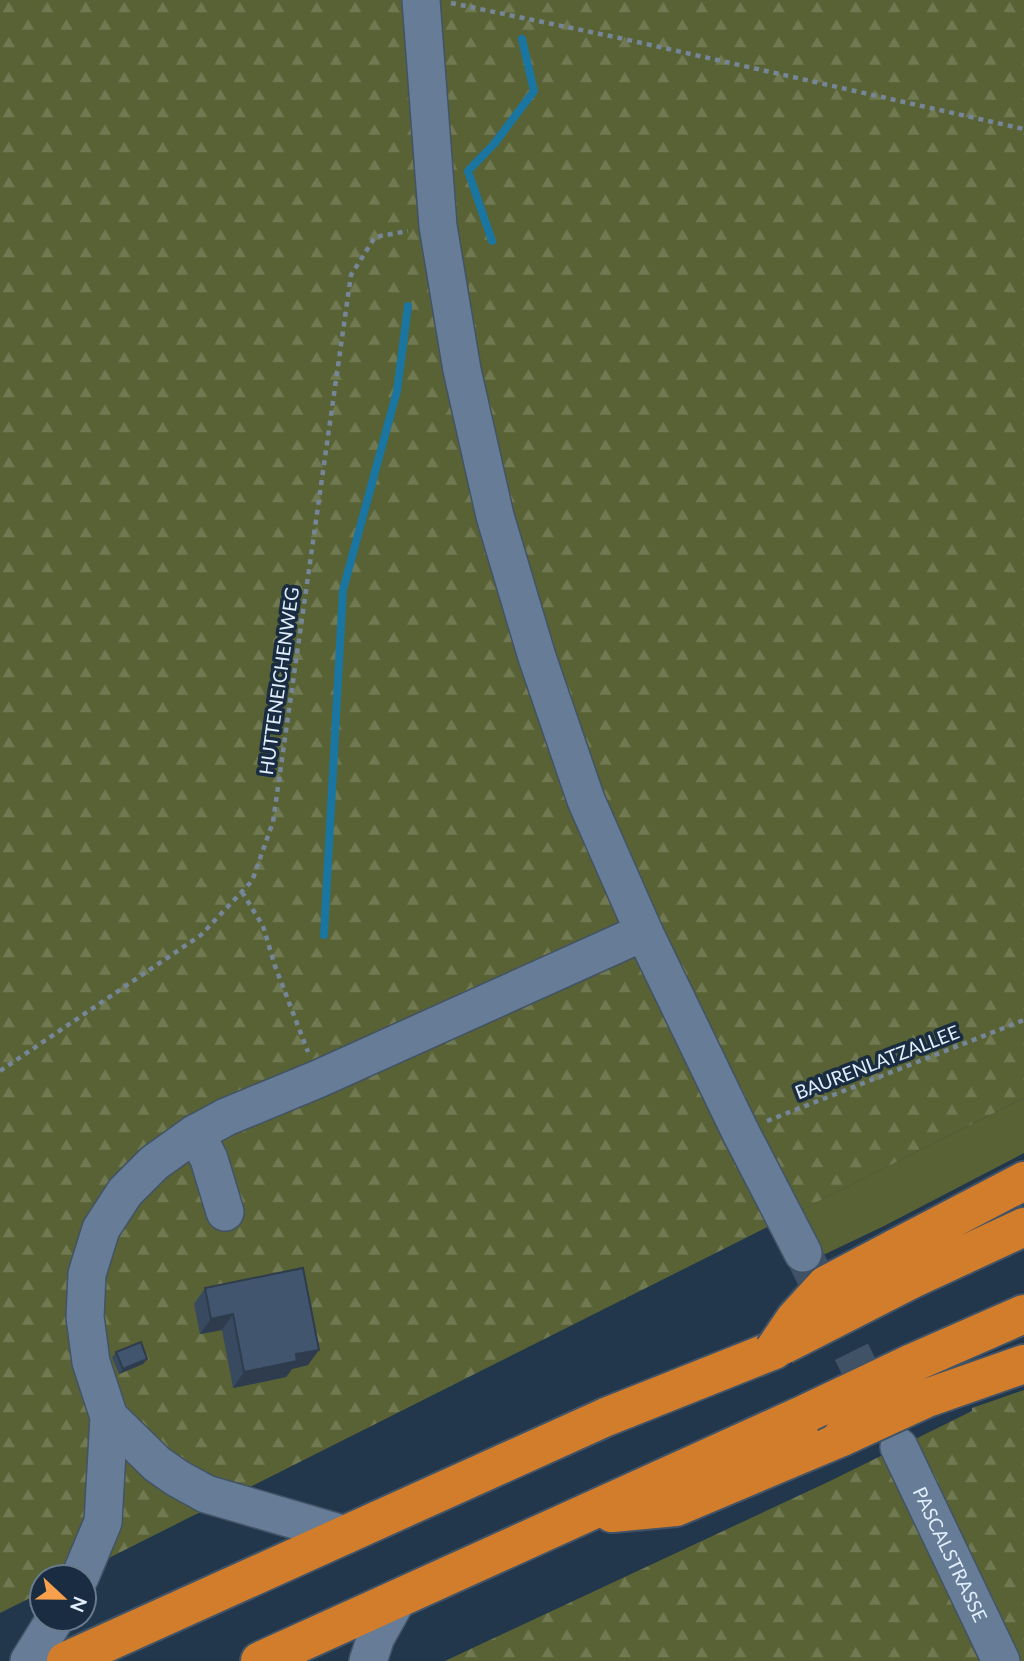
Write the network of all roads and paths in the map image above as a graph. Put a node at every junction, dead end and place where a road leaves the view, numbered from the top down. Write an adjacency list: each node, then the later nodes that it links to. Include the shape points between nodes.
1 (434, 1): 2 (path); 3 (street)
2 (1024, 129)
3 (438, 226): 4 (path, HUTTENEICHENWEG, via 375,237 351,275 273,822 252,881); 5 (street, via 462,370 495,516 586,800)
4 (242, 892): 7 (path, HUTTENEICHENWEG, via 201,935); 8 (path, via 263,926)
5 (644, 932): 8 (street); 9 (street)
6 (1024, 1020): 9 (path, BAURENLATZALLEE)
7 (0, 1070)
8 (318, 1079): 10 (street)
9 (740, 1131): 14 (street)
10 (195, 1133): 12 (street, via 209,1159); 18 (street, via 125,1192 101,1229 87,1274 85,1317 91,1362)
11 (1024, 1181): 15 (highway)
12 (225, 1212)
13 (1024, 1227): 15 (highway)
14 (803, 1253)
15 (902, 1265): 21 (highway, bridge, via 826,1285 770,1351 606,1417)
16 (1024, 1314): 20 (highway, bridge)
17 (1024, 1364): 20 (highway, bridge, via 927,1398 676,1507)
18 (109, 1417): 21 (street, via 157,1464 206,1494); 22 (street, via 103,1522)
19 (899, 1447): 29 (street, PASCALSTRASSE)
20 (582, 1516): 23 (highway)
21 (346, 1535): 26 (highway)
22 (86, 1563)
23 (398, 1598): 27 (highway); 28 (street)
24 (46, 1633): 25 (street)
25 (29, 1661)
26 (66, 1661)
27 (260, 1661)
28 (368, 1661)
29 (1001, 1661)

